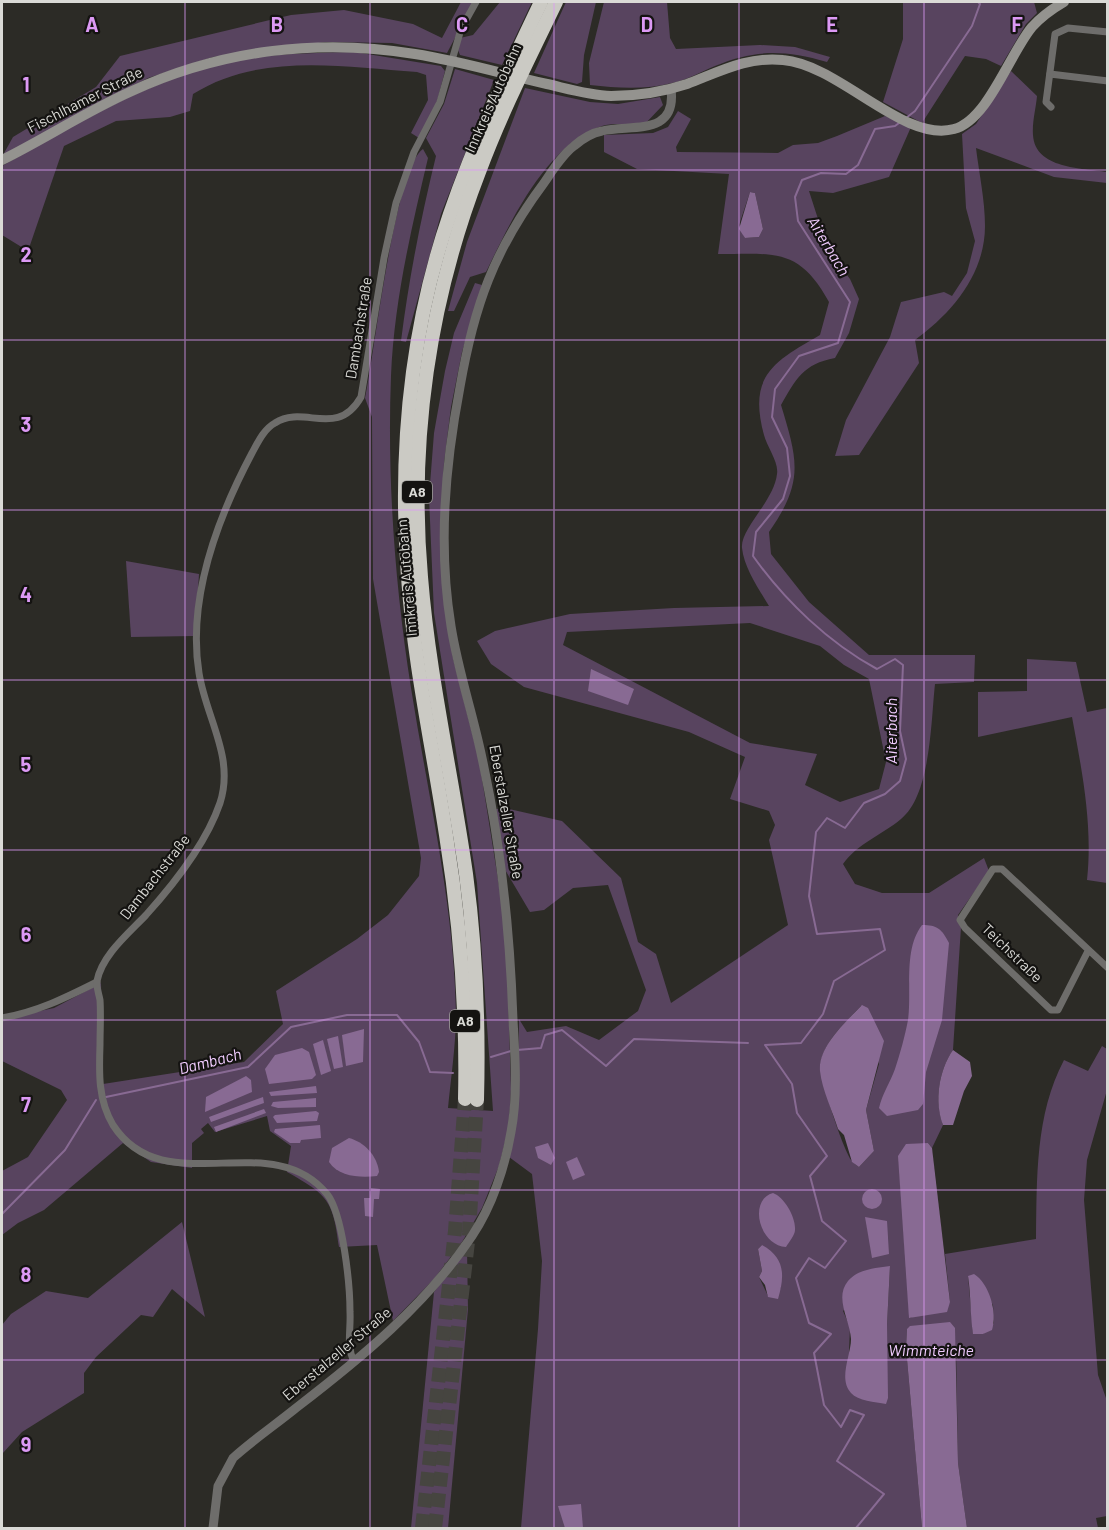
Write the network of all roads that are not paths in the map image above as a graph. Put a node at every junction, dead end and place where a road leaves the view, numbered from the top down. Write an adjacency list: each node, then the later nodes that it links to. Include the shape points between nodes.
1 (476, 2): 6 (street, Dambachstraße, via 461,29)
2 (541, 2): 3 (highway, Innkreis Autobahn / A8, via 480,134 449,216 426,300 405,452 404,517 412,618 459,934 471,1100 478,1029 472,923 428,643 417,497 420,428 435,323 456,238 491,140)
3 (556, 2)
4 (1064, 2): 9 (main road, Fischlhamer Straße, via 1031,28 969,122 945,130 917,125 868,102 825,72 782,60 741,63)
5 (1107, 32): 7 (street, via 1073,28 1057,32)
6 (451, 61): 9 (main road, Fischlhamer Straße, via 586,93 614,96); 11 (main road, Fischlhamer Straße, via 333,46 232,57 130,92); 14 (street, Dambachstraße, via 440,102 414,152 396,203 361,398 340,418 286,418 267,430 224,513 209,558 199,599 198,658 202,687 224,764 222,795 216,813 180,872 111,953)
7 (1050, 74): 8 (street); 10 (street, via 1046,102)
8 (1107, 81)
9 (671, 89): 16 (street, Eberstalzeller Straße, via 671,105 662,120 642,128 605,130 572,147 500,249 470,335 453,424 444,502 451,624 482,758 508,913 514,1038 511,1137 495,1189 475,1231 448,1270 388,1334)
10 (1051, 108)
11 (2, 160)
12 (1088, 951): 12 (street, Teichstraße, via 1058,1010 1051,1010 960,920 993,869 1002,870); 13 (street, Teichstraße)
13 (1107, 969)
14 (97, 982): 15 (street, via 38,1010); 16 (street, via 101,1097 115,1127 129,1144 141,1154 178,1164 269,1164 290,1169 327,1194 338,1212 350,1312 348,1346)
15 (2, 1018)
16 (354, 1362): 17 (street, Eberstalzeller Straße, via 233,1458 218,1486)
17 (213, 1528)

